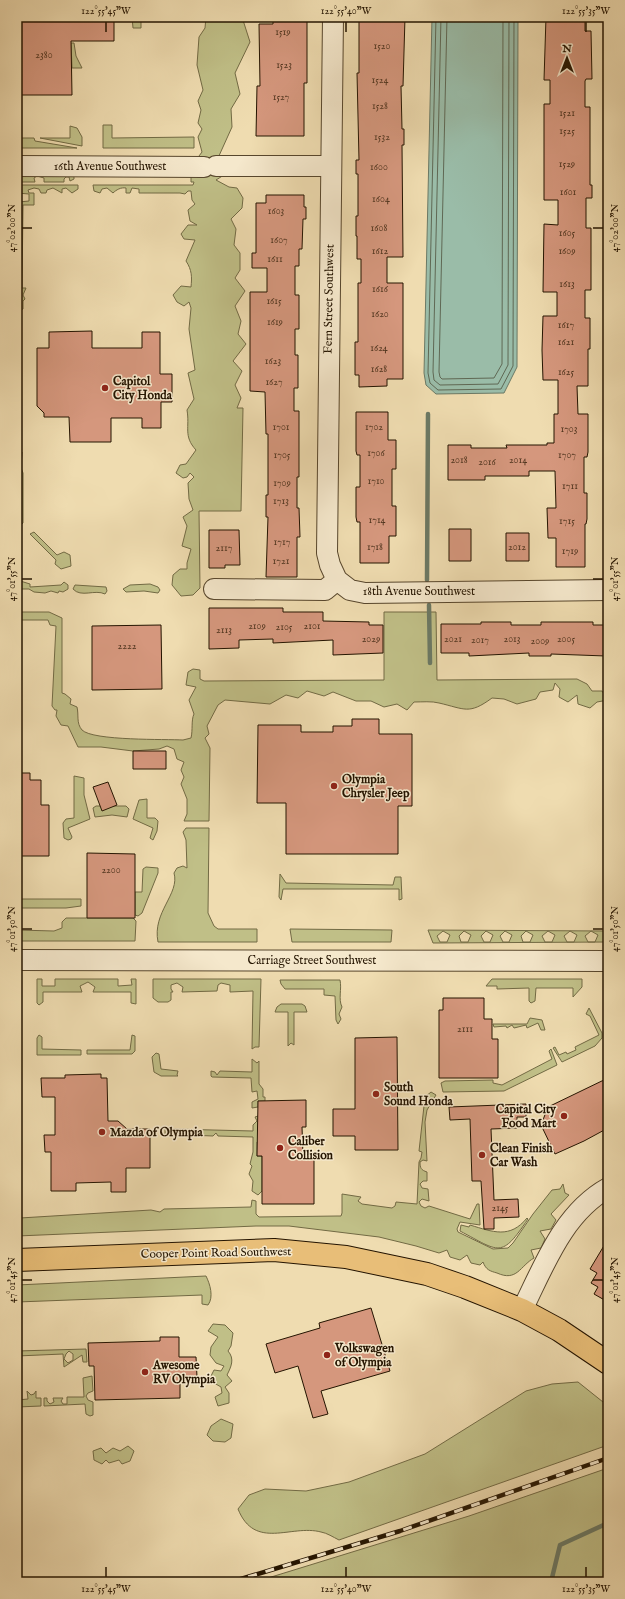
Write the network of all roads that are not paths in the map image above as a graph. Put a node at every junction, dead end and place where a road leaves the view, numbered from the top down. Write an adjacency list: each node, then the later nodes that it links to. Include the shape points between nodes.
1 (333, 17): 3 (street, Fern Street Southwest)
2 (17, 166): 3 (street, 16th Avenue Southwest)
3 (331, 166): 4 (street, Fern Street Southwest, via 327,553)
4 (337, 580): 5 (street, via 325,590); 6 (street, 18th Avenue Southwest, via 350,590 365,593)
5 (214, 589)
6 (608, 590)
7 (17, 960): 8 (street, Carriage Street Southwest)
8 (608, 961)
9 (608, 1188): 11 (street, via 582,1208 567,1225 555,1243)
10 (17, 1260): 11 (main road, Cooper Point Road Southwest, via 274,1250 312,1252 427,1274)
11 (522, 1310): 12 (main road, Cooper Point Road Southwest, via 559,1330)
12 (608, 1362)

